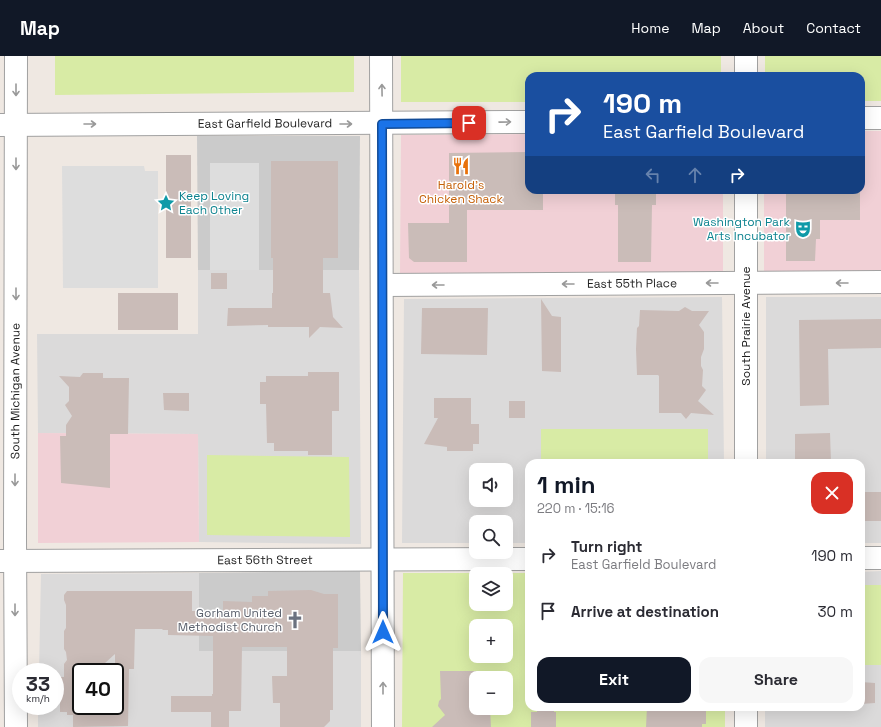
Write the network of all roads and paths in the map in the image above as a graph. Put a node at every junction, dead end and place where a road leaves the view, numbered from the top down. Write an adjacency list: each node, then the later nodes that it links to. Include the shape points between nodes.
1 (16, 56): 9 (street, South Michigan Avenue, one-way to 9)
2 (381, 56): 8 (street, one-way to 2)
3 (746, 56): 4 (street)
4 (746, 72)
5 (865, 118): 6 (street)
6 (881, 118)
7 (525, 122): 8 (street, East Garfield Boulevard, one-way to 7)
8 (382, 124): 9 (street, East Garfield Boulevard, one-way to 8); 13 (street)
9 (8, 125): 19 (street, South Michigan Avenue, one-way to 19)
10 (746, 194): 12 (street, South Prairie Avenue)
11 (881, 282): 12 (street, East 55th Place, one-way to 12)
12 (746, 283): 13 (street, East 55th Place, one-way to 13); 14 (street, South Prairie Avenue)
13 (382, 285): 17 (street)
14 (746, 459)
15 (865, 558): 16 (street)
16 (881, 558)
17 (383, 560): 18 (street, East 56th Street); 19 (street, East 56th Street); 22 (street, one-way to 17)
18 (525, 560)
19 (8, 561): 21 (street, South Michigan Avenue, one-way to 21)
20 (746, 711): 23 (street)
21 (16, 727)
22 (383, 727)
23 (746, 727)

